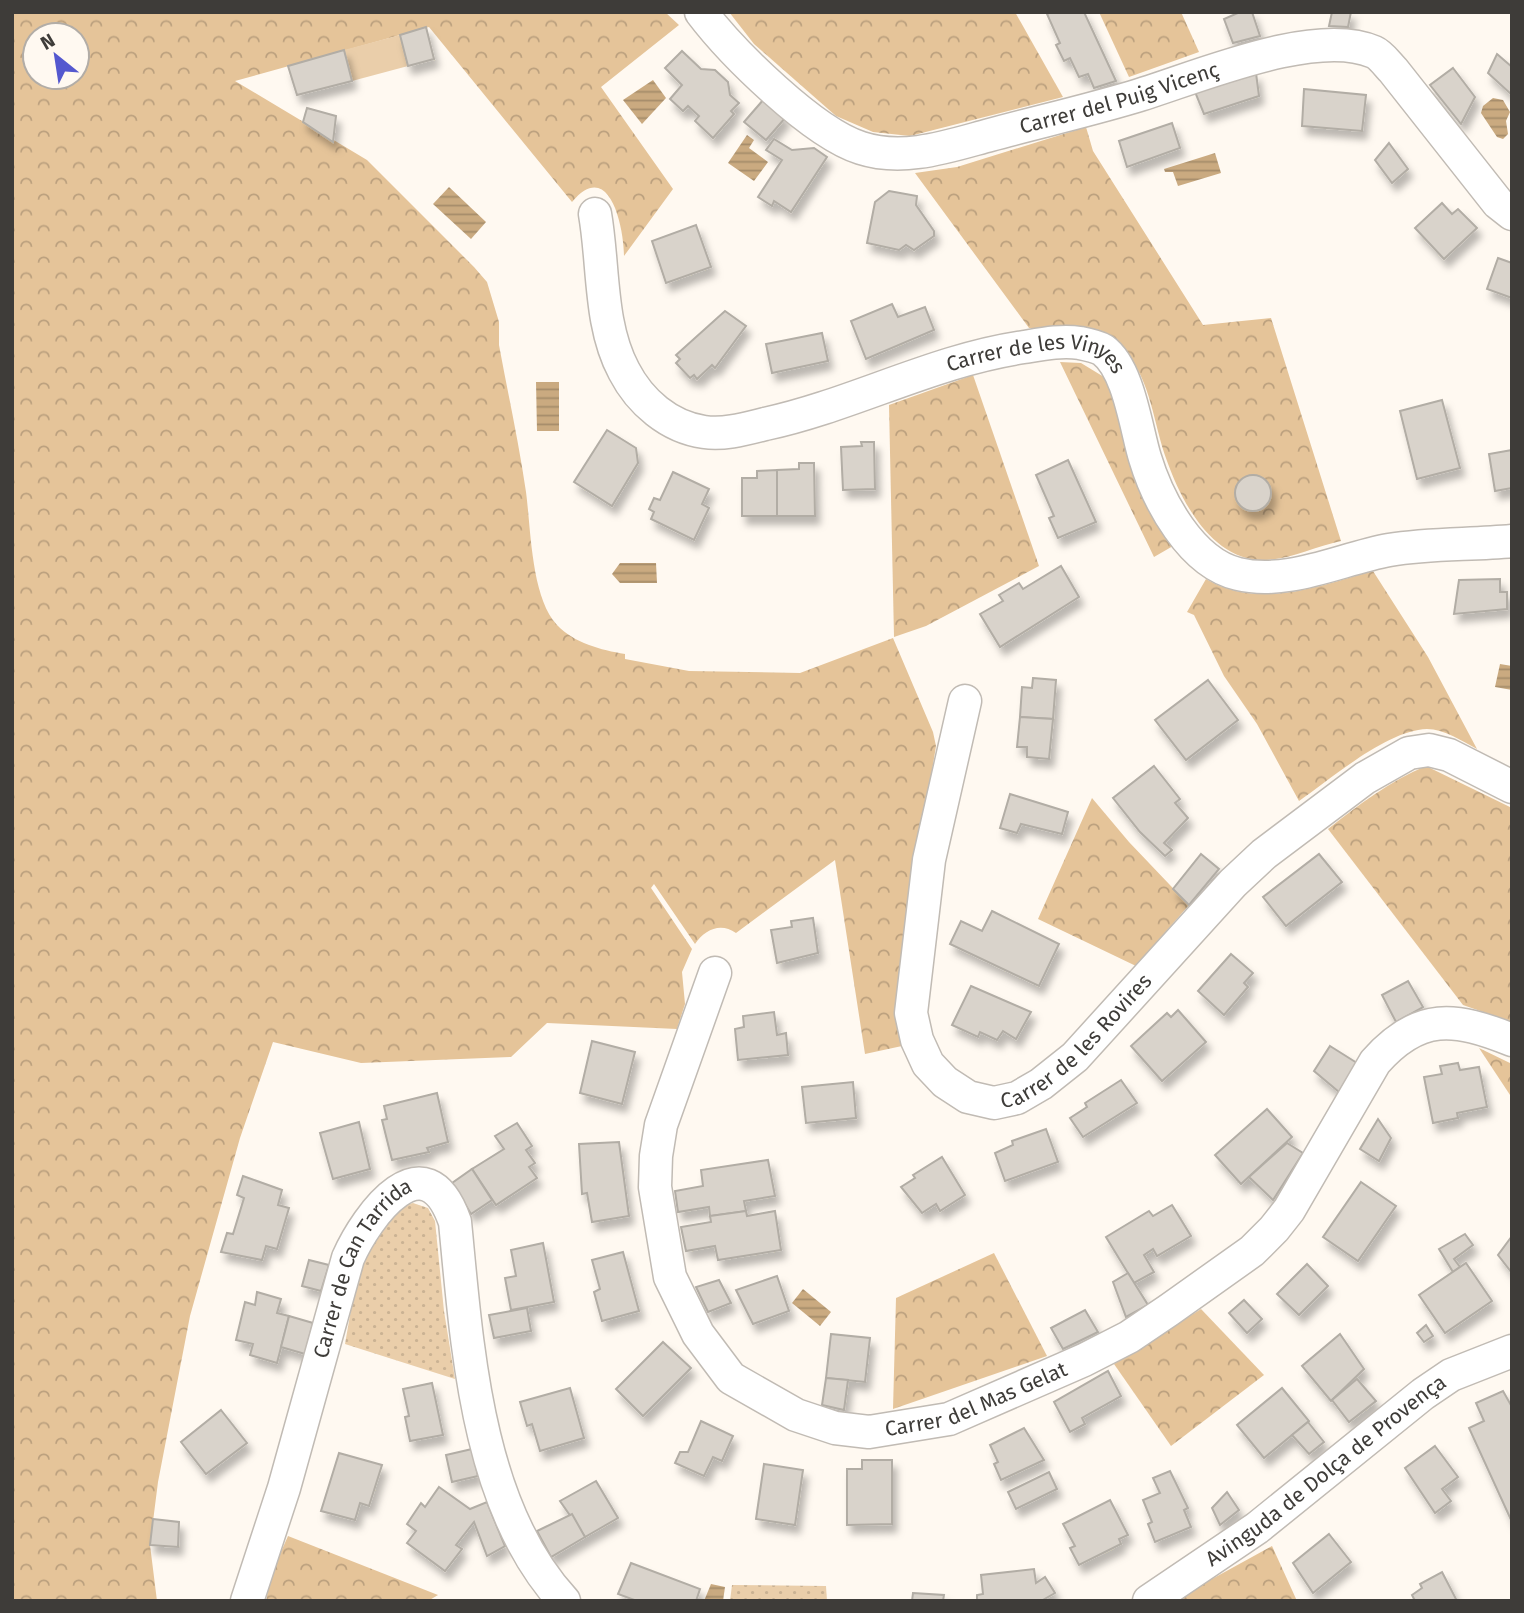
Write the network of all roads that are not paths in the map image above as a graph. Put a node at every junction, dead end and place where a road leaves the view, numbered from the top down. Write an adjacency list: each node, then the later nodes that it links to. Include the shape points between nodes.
1 (701, 12): 3 (street, Carrer del Puig Vicenç, via 756,73 836,137 861,148 900,155 1133,97 1270,54 1344,46 1376,52 1497,204)
2 (595, 214): 4 (street, Carrer de les Vinyes, via 607,316 623,371 640,397 681,427 730,432 794,418 962,359 1045,344 1079,343 1103,350 1118,370 1146,462 1181,530 1214,564 1236,574 1287,576 1425,544)
3 (1512, 214)
4 (1512, 541)
5 (965, 701): 6 (street, Carrer de les Rovires, via 929,860 911,1013 928,1063 945,1082 968,1097 994,1103 1017,1098 1075,1057 1233,883 1365,778 1409,753 1429,750 1449,755)
6 (1512, 787)
7 (715, 973): 8 (street, Carrer del Mas Gelat, via 661,1125 656,1156 655,1187 670,1277 698,1334 730,1378 796,1415 835,1428 869,1432 949,1419 1036,1383 1129,1337 1252,1251 1289,1210 1375,1062 1390,1045 1432,1023 1467,1023)
8 (1512, 1040)
9 (1512, 1351): 12 (street, Avinguda de Dolça de Provença, via 1451,1375 1423,1394 1257,1528)
10 (247, 1601): 11 (street, Carrer de Can Tarrida, via 284,1488 348,1258 381,1203 398,1190 419,1185 438,1193 455,1222 471,1369 498,1480 525,1545)
11 (564, 1601)
12 (1149, 1601)

